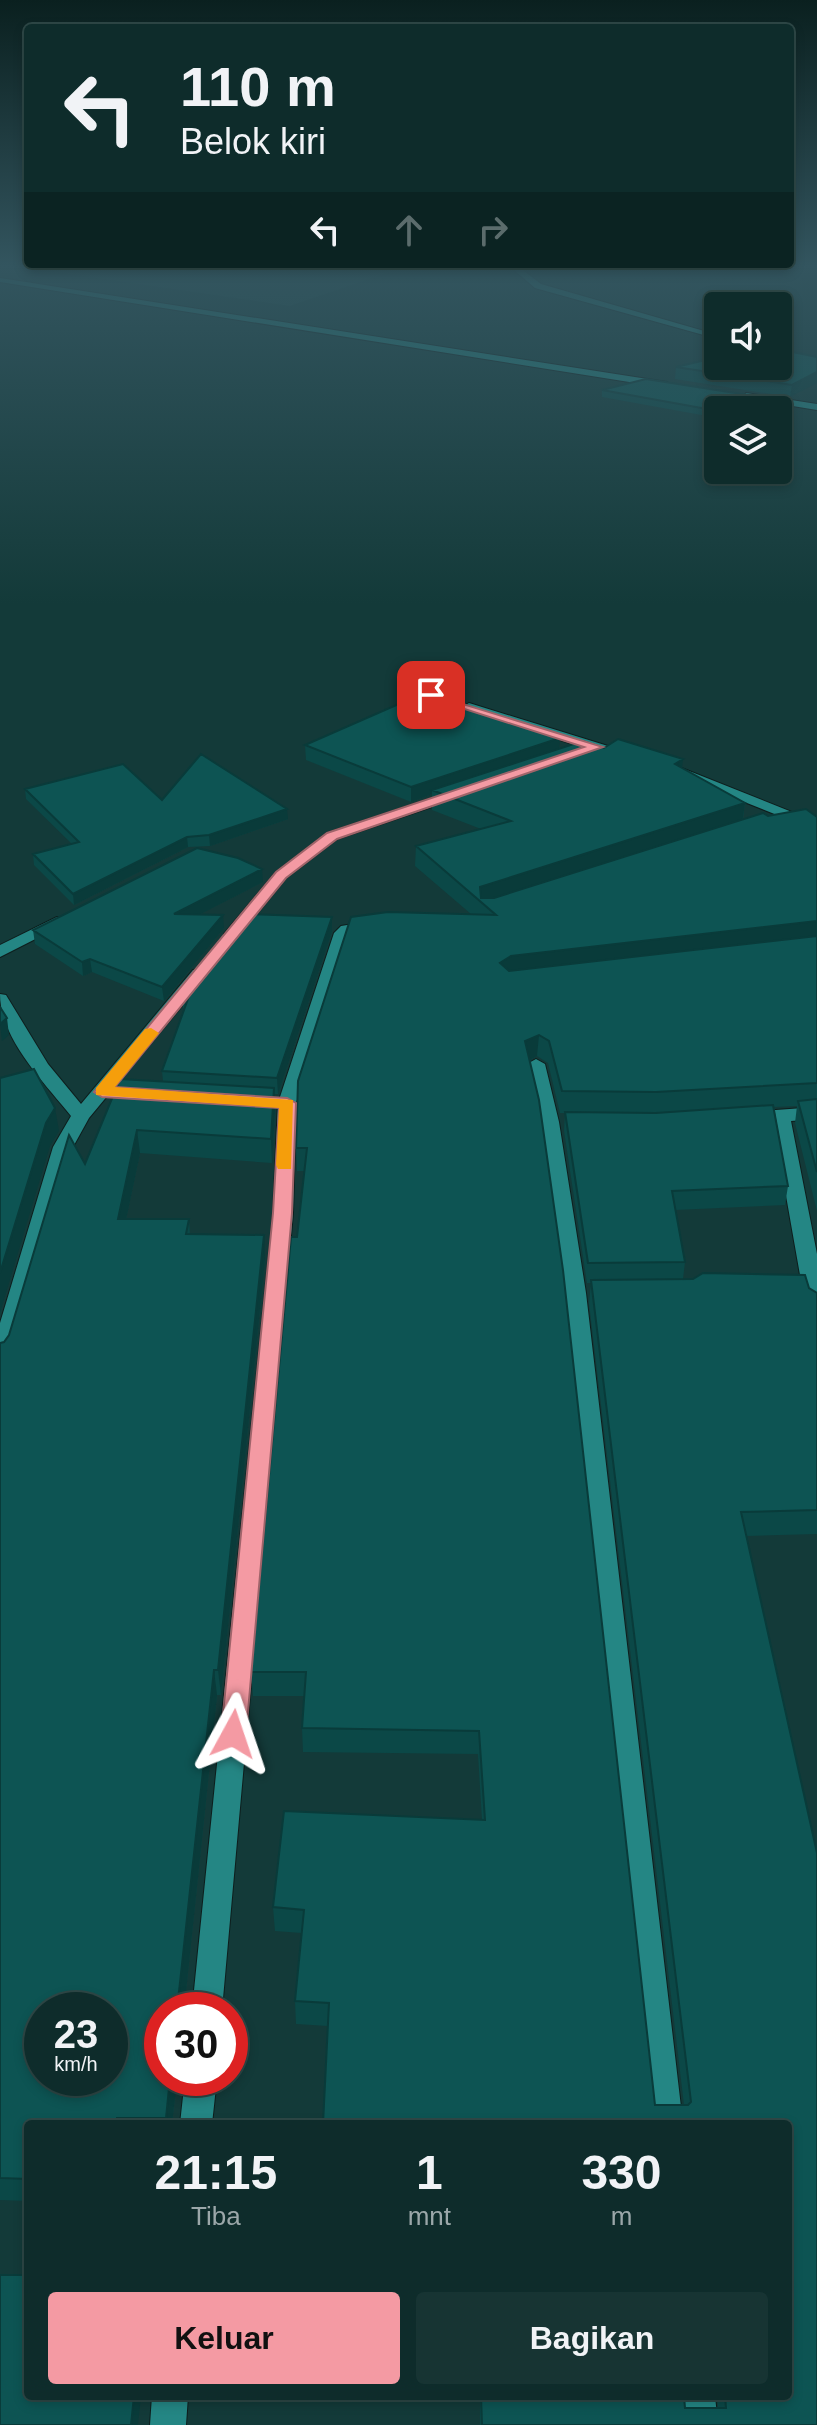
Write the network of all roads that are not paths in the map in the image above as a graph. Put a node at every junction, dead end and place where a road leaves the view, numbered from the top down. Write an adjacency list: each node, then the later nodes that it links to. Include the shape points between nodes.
1 (620, 377): 2 (street)
2 (683, 387)
3 (728, 394): 4 (street)
4 (817, 407)
5 (461, 704): 6 (street)
6 (596, 747): 7 (street); 8 (street)
7 (623, 755)
8 (569, 757)
9 (650, 762): 11 (street)
10 (474, 789): 20 (street, via 332,836 274,873 110,1092)
11 (791, 815): 12 (street); 13 (street)
12 (761, 826)
13 (817, 827)
14 (69, 916): 16 (street)
15 (393, 924): 27 (street, via 342,933 280,1103 283,1213)
16 (0, 952)
17 (0, 999): 20 (street, via 34,1068)
18 (536, 1064): 23 (street, via 558,1122)
19 (817, 1113): 21 (street)
20 (81, 1116): 26 (street, via 46,1194)
21 (781, 1116): 22 (street); 25 (street)
22 (733, 1118)
23 (575, 1293): 24 (street); 30 (street)
24 (604, 1293)
25 (817, 1309)
26 (0, 1359)
27 (209, 1992)
28 (199, 2096): 29 (street)
29 (196, 2120)
30 (667, 2120)
31 (170, 2400): 33 (street)
32 (697, 2400): 34 (street)
33 (168, 2425)
34 (700, 2425)

